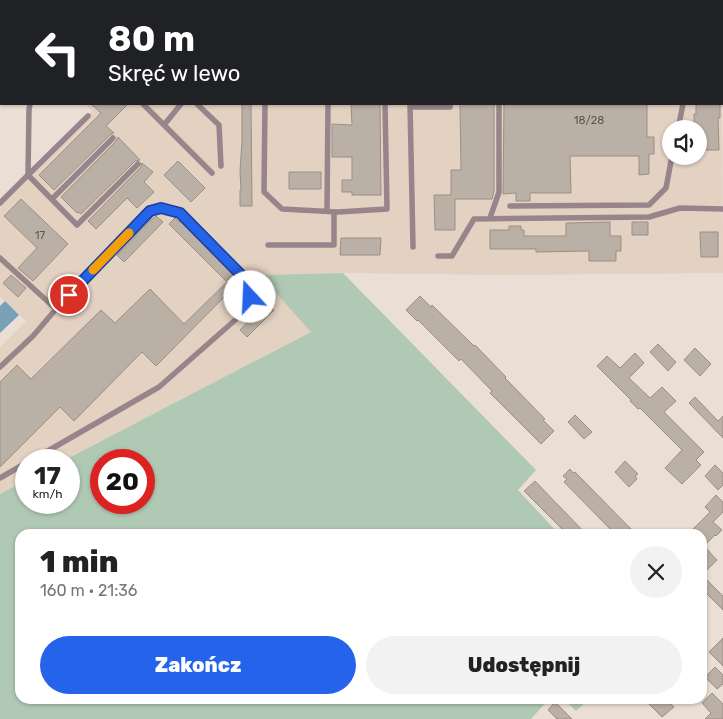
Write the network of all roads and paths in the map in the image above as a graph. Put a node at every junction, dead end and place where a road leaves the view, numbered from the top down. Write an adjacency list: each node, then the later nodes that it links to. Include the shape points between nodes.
1 (30, 105): 20 (lane)
2 (144, 105): 14 (lane)
3 (180, 105): 14 (lane)
4 (198, 105): 18 (lane, via 219,125)
5 (265, 105): 25 (lane, via 264,192 282,210)
6 (328, 105): 25 (lane)
7 (385, 105): 25 (lane, via 387,209)
8 (450, 105): 11 (lane)
9 (499, 105): 26 (lane, via 499,192)
10 (683, 105): 13 (lane)
11 (410, 106): 28 (lane)
12 (88, 116): 20 (lane)
13 (680, 120)
14 (164, 124): 19 (lane)
15 (113, 138): 21 (lane)
16 (138, 164): 21 (lane, via 77,224)
17 (670, 165): 23 (lane, via 666,188 649,205)
18 (222, 166)
19 (212, 173)
20 (28, 175): 21 (lane); 22 (lane)
21 (52, 199)
22 (0, 203)
23 (510, 206)
24 (723, 208): 26 (lane, via 680,208 649,217)
25 (331, 212): 27 (lane, via 334,245)
26 (490, 218): 29 (lane, via 474,219 452,256)
27 (268, 244)
28 (413, 247)
29 (438, 256)
30 (0, 258): 31 (lane)
31 (56, 309): 32 (lane); 33 (lane, via 150,211 161,208 180,213 248,282 250,297 242,314 159,387)
32 (0, 367)
33 (51, 449)
34 (15, 469): 35 (lane)
35 (0, 478)

